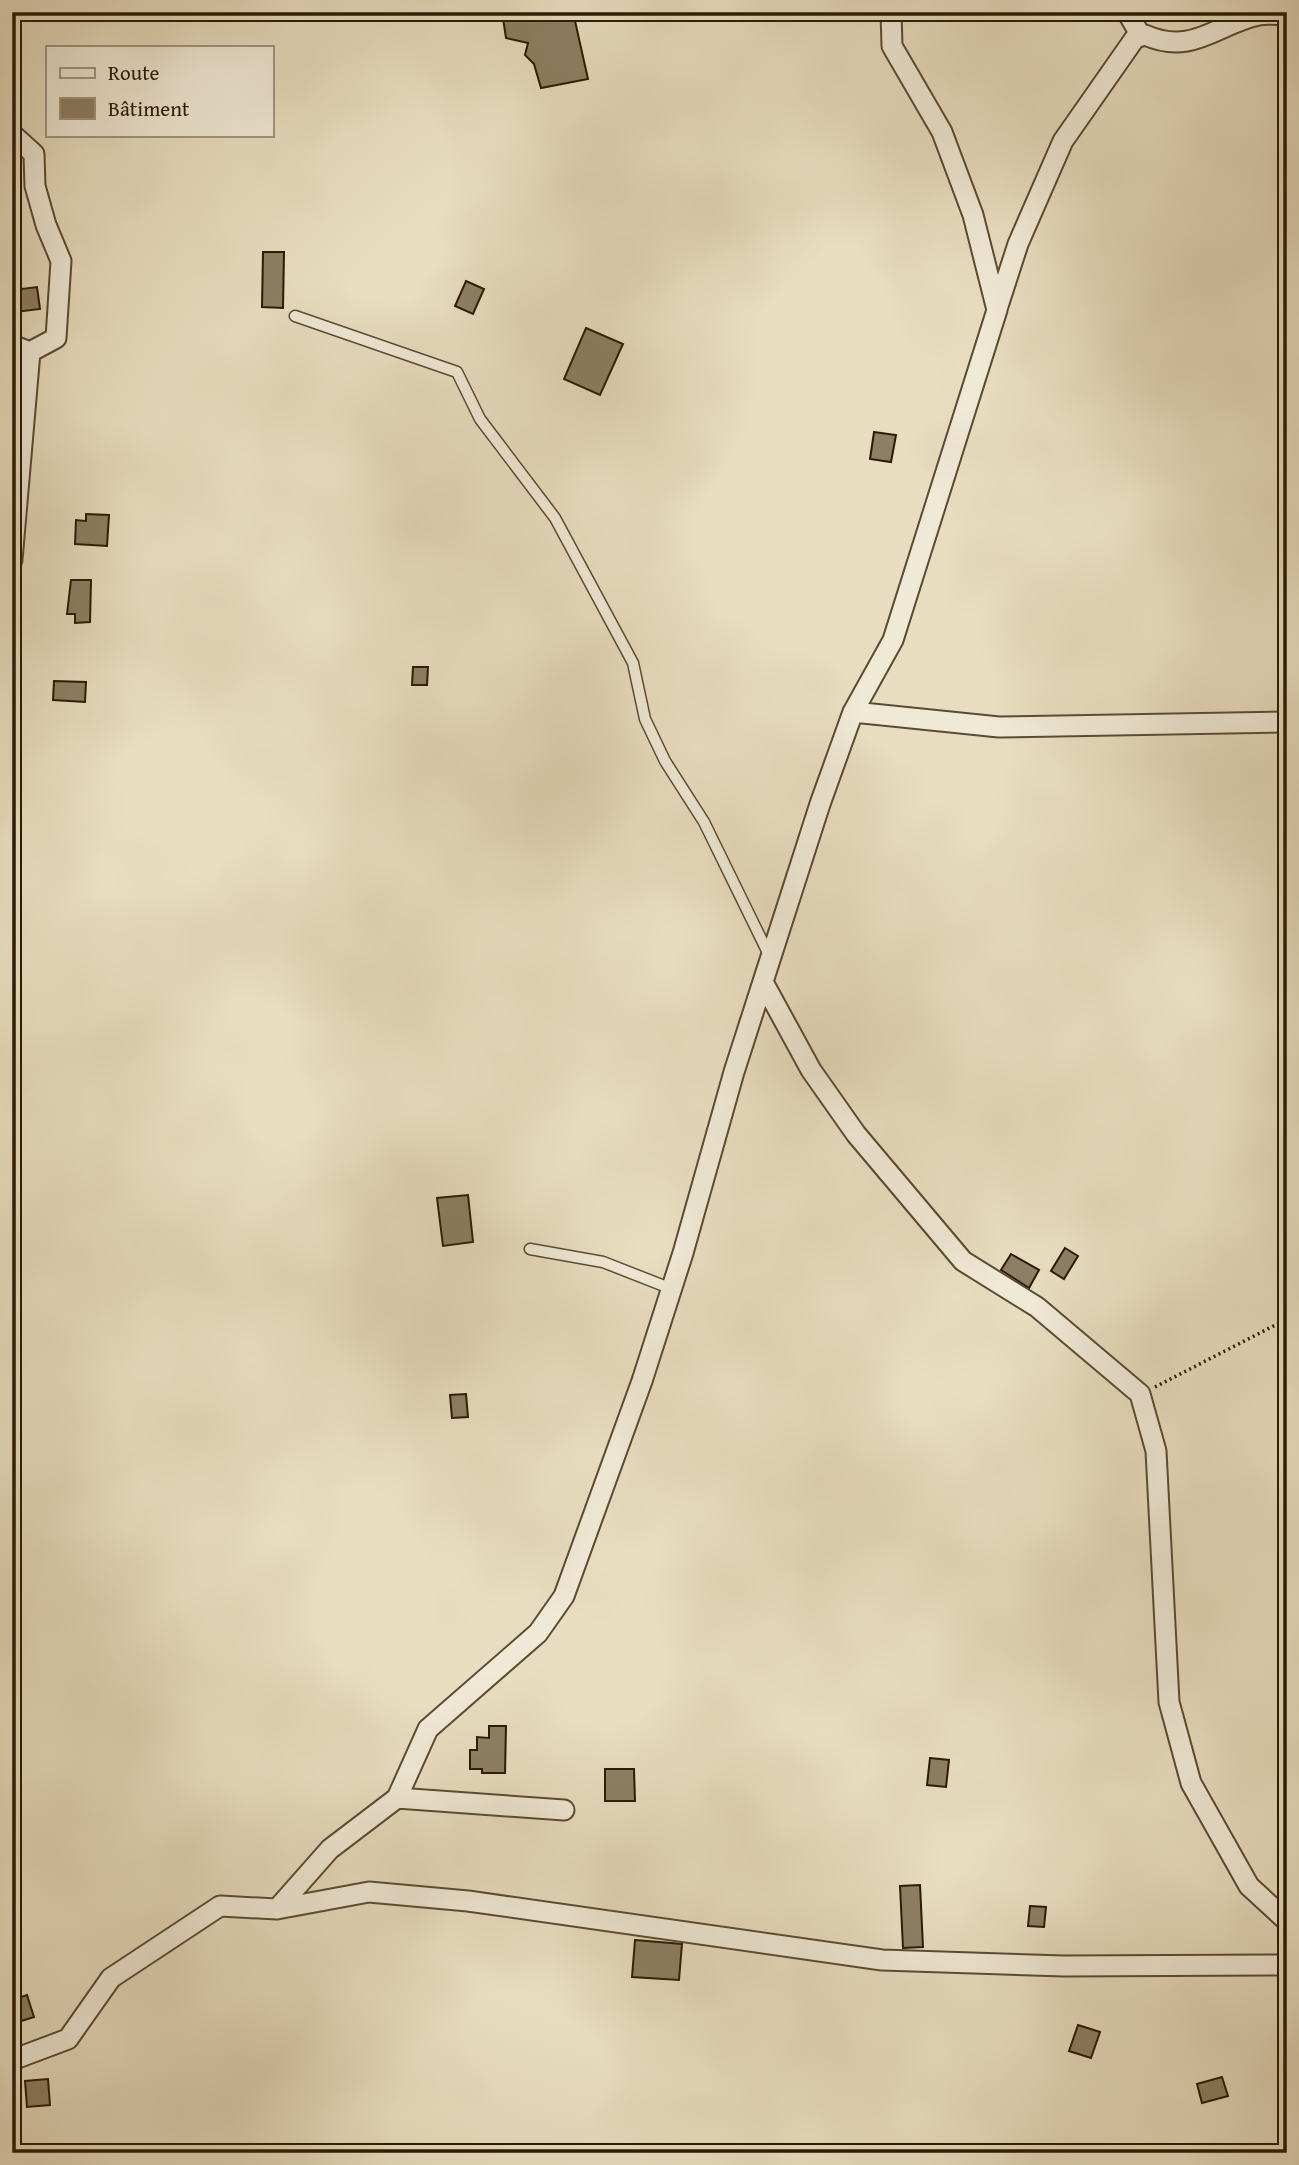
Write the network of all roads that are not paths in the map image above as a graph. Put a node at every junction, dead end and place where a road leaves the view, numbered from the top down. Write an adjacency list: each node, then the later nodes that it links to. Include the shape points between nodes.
1 (891, 12): 6 (street, via 892,46 942,132 973,215)
2 (1127, 12): 4 (street)
3 (1287, 15): 4 (street, via 1259,15 1185,43)
4 (1141, 36): 6 (street, via 1135,38 1063,141 1018,244)
5 (12, 134): 8 (street, via 34,154 35,186 61,261 56,338)
6 (997, 310): 10 (street, via 893,640)
7 (295, 316): 12 (lane, via 457,372 480,419 555,518 633,663 645,719 665,761 704,822)
8 (21, 348): 9 (street)
9 (12, 560)
10 (853, 712): 11 (street, via 999,727); 12 (street)
11 (1287, 722)
12 (771, 958): 13 (street)
13 (763, 982): 15 (street); 19 (street, via 811,1070 856,1134 963,1261 1037,1307 1140,1394 1156,1451 1169,1702 1191,1783 1249,1886)
14 (530, 1249): 15 (lane, via 603,1262)
15 (672, 1289): 16 (street, via 564,1596 538,1633 428,1729)
16 (397, 1798): 17 (street); 18 (street, via 330,1849)
17 (564, 1810)
18 (277, 1909): 20 (street, via 369,1892 468,1901 882,1960 1064,1966); 21 (street, via 220,1906 111,1978 68,2039)
19 (1287, 1921)
20 (1287, 1965)
21 (12, 2060)

